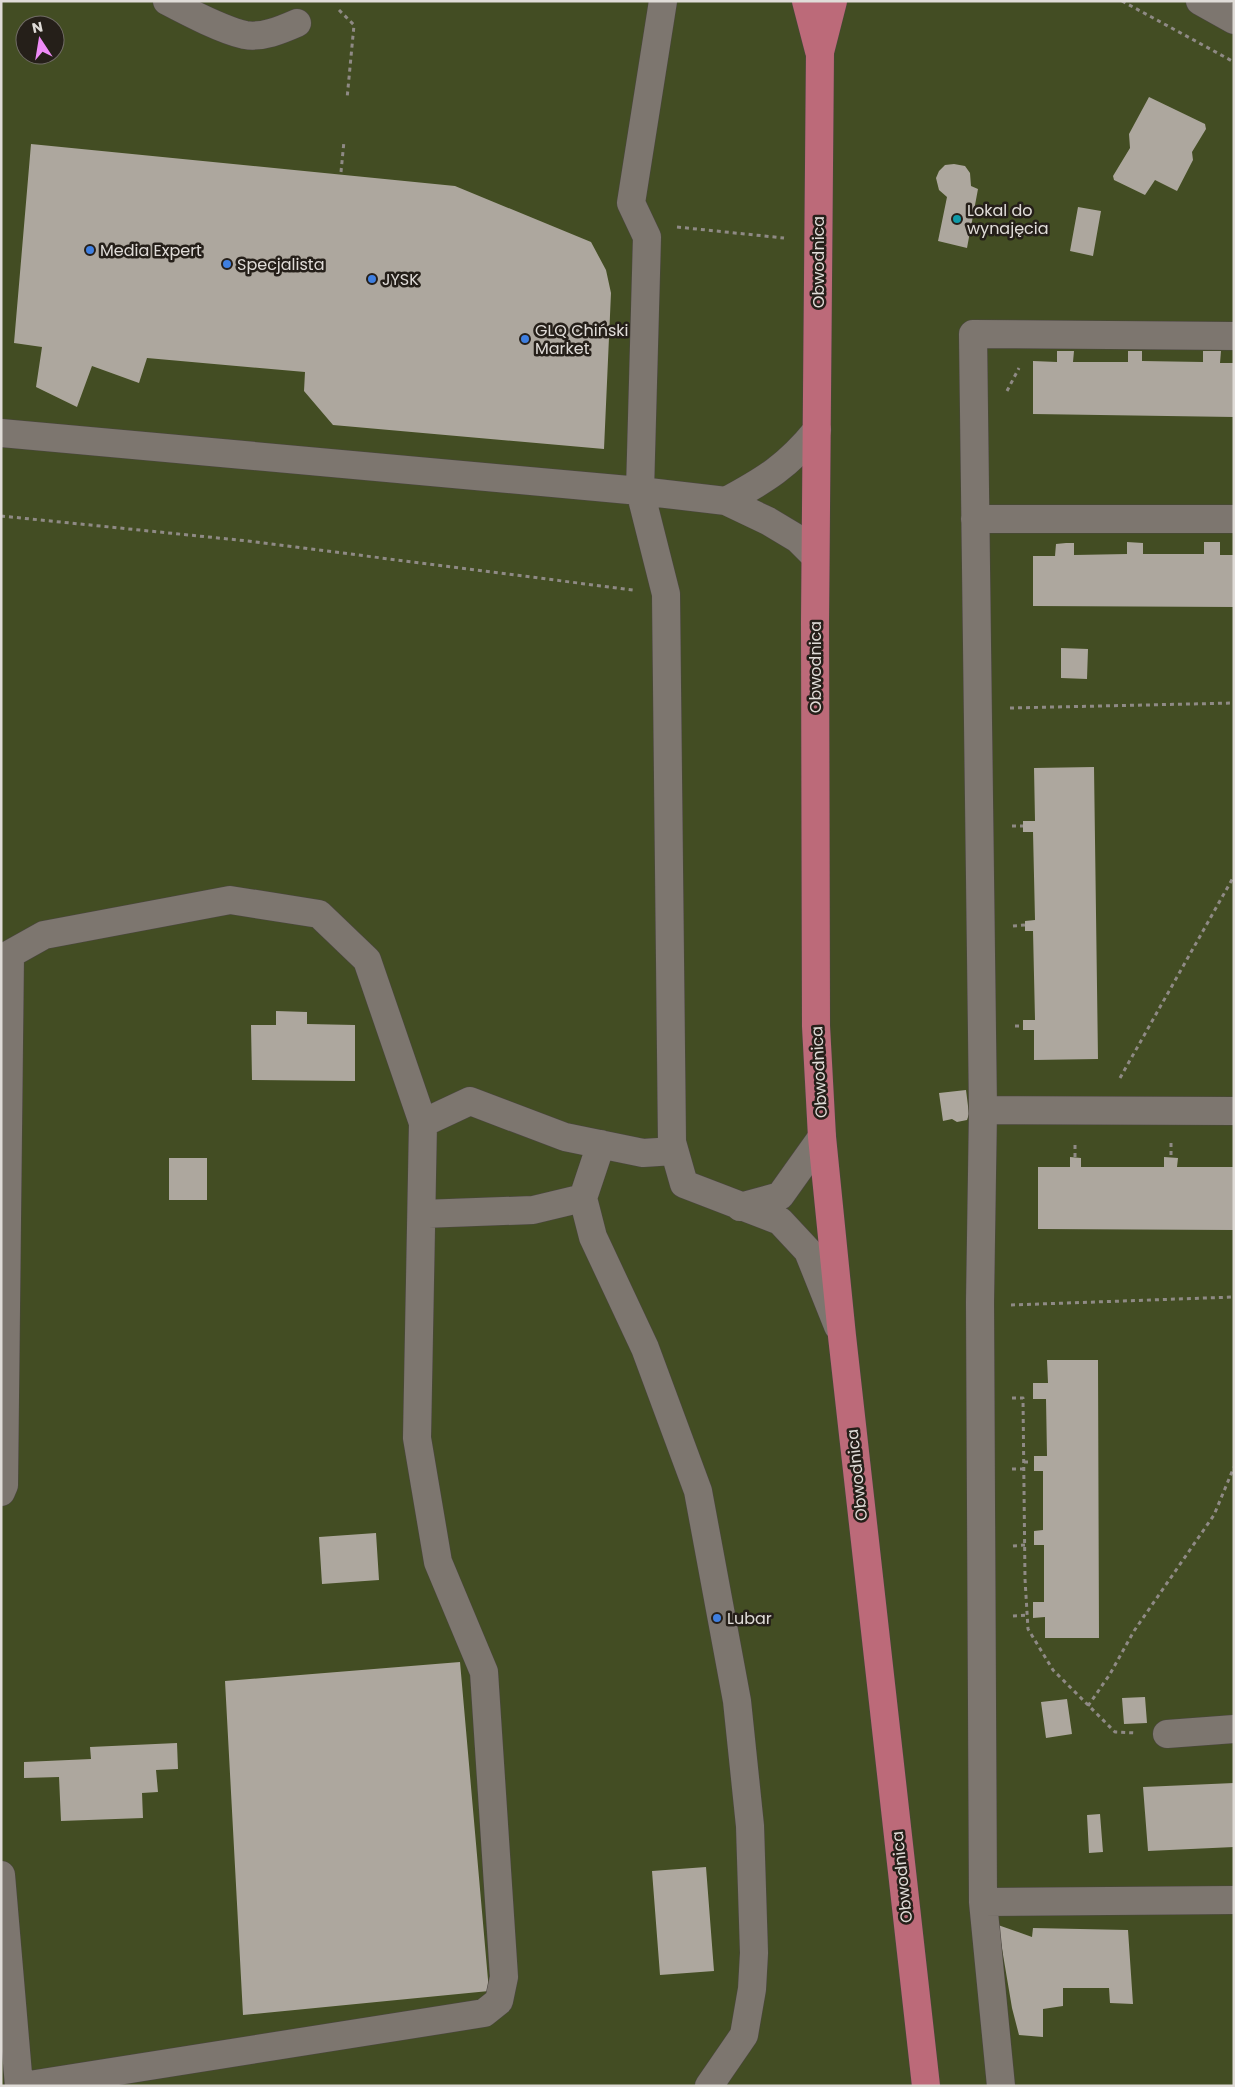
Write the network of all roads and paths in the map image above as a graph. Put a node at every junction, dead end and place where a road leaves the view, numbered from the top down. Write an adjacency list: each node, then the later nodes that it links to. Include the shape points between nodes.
1 (167, 1): 9 (street, via 195,16 246,35 275,32)
2 (663, 1): 22 (street, via 631,203 647,237)
3 (806, 1): 10 (highway, Obwodnica)
4 (833, 1): 10 (highway, Obwodnica)
5 (1122, 1): 11 (path)
6 (1200, 1): 8 (street)
7 (339, 10): 12 (path, via 354,25)
8 (1234, 20)
9 (297, 23)
10 (820, 52): 20 (highway, Obwodnica)
11 (1234, 62)
12 (348, 99)
13 (344, 141): 14 (path)
14 (341, 172)
15 (671, 226): 16 (path)
16 (784, 238)
17 (1234, 336): 25 (street, via 973,334)
18 (1022, 363): 19 (path)
19 (1005, 395)
20 (817, 430): 23 (street, via 799,452 764,480); 27 (highway, Obwodnica)
21 (1, 433): 22 (street)
22 (640, 491): 23 (street); 28 (street)
23 (726, 502): 27 (street, via 798,539)
24 (1, 516): 28 (path, via 248,541)
25 (975, 519): 26 (street); 30 (street)
26 (1234, 520)
27 (815, 556): 38 (highway, Obwodnica, via 816,1016)
28 (666, 594): 40 (street)
29 (1234, 703): 30 (path)
30 (977, 709): 33 (street)
31 (1234, 876): 32 (path)
32 (1102, 1109): 33 (street); 34 (street)
33 (983, 1110): 47 (street)
34 (1234, 1111)
35 (423, 1123): 39 (street, via 470,1101 565,1137); 45 (street); 53 (street, via 367,960 319,914 230,900 44,934 10,954 4,1485)
36 (1076, 1133): 41 (path)
37 (1171, 1135): 42 (path)
38 (822, 1137): 44 (street, via 780,1196); 48 (highway, Obwodnica)
39 (601, 1144): 40 (street, via 643,1153); 43 (street)
40 (674, 1151): 44 (street, via 684,1184)
41 (1075, 1158)
42 (1171, 1158)
43 (583, 1198): 45 (street, via 534,1210); 64 (street, via 593,1236 644,1348 698,1491 737,1701 750,1826 752,1989 744,2035)
44 (740, 1207): 48 (street, via 780,1221 808,1251)
45 (422, 1214): 63 (street, via 417,1438 438,1562 484,1672 504,1977 500,2001 484,2013)
46 (1234, 1297): 47 (path)
47 (980, 1306): 61 (street)
48 (842, 1336): 65 (highway, Obwodnica)
49 (1023, 1398): 50 (path)
50 (1024, 1462): 51 (path); 54 (path)
51 (1031, 1462)
52 (1234, 1467): 56 (path, via 1214,1515 1134,1631)
53 (1, 1492)
54 (1025, 1538): 55 (path); 56 (path, via 1028,1629 1053,1670)
55 (1030, 1538)
56 (1088, 1706): 58 (path, via 1115,1732)
57 (1234, 1729): 58 (street)
58 (1167, 1734)
59 (1, 1875): 62 (street)
60 (1234, 1900): 61 (street)
61 (983, 1902): 66 (street)
62 (19, 2086)
63 (23, 2086)
64 (709, 2086)
65 (926, 2086)
66 (1001, 2086)

